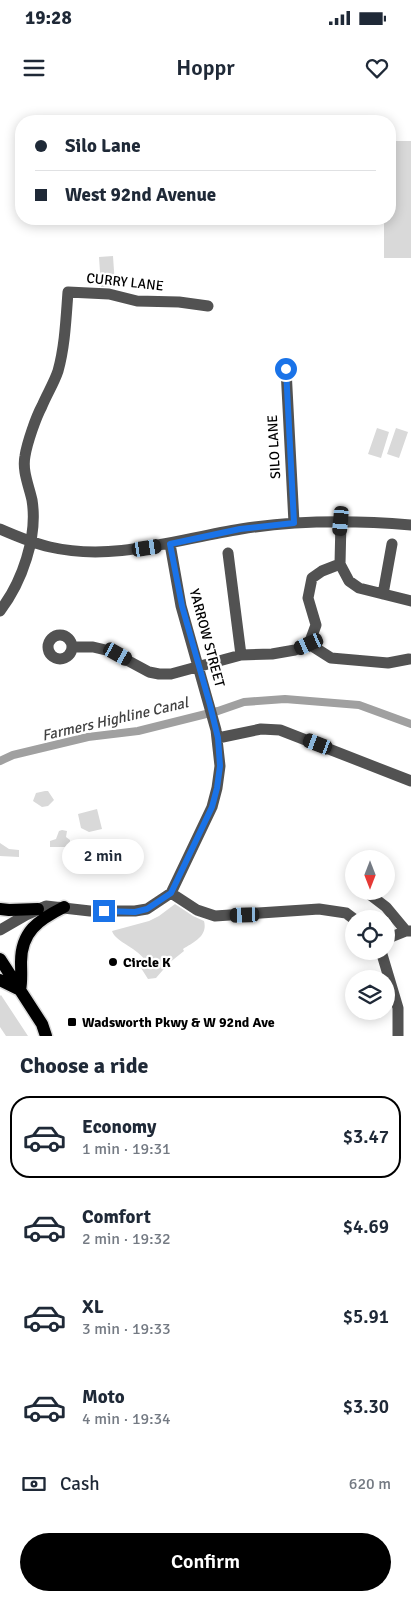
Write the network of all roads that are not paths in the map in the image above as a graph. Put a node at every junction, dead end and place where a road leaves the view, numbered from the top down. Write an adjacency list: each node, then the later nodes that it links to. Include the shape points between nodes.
1 (208, 306): 7 (street, CURRY LANE, via 68,292 58,373 40,408 24,456 25,476 32,501)
2 (286, 369): 4 (street, SILO LANE)
3 (341, 521): 4 (street); 5 (street); 11 (street)
4 (294, 523): 8 (street, via 240,529)
5 (411, 525)
6 (0, 529): 7 (street)
7 (31, 542): 8 (street, via 52,548 86,551); 14 (street, via 14,591)
8 (170, 544): 19 (street, YARROW STREET)
9 (392, 544): 12 (street)
10 (228, 553): 17 (street)
11 (340, 564): 12 (street, via 349,581 359,588); 15 (street, via 312,578 308,598 316,625)
12 (383, 594): 13 (street)
13 (411, 601)
14 (0, 610)
15 (309, 644): 17 (street, via 272,654); 18 (street, via 332,658 388,663)
16 (72, 647): 19 (street, via 110,650 149,672 159,674)
17 (241, 655): 19 (street)
18 (409, 659)
19 (198, 667): 20 (street, YARROW STREET)
20 (218, 738): 21 (street, via 260,729 280,730); 22 (street, YARROW STREET, via 220,766 215,799)
21 (411, 780)
22 (171, 893): 24 (street, via 147,909 135,912); 27 (street, via 197,910 215,916 320,909)
23 (377, 900): 29 (street)
24 (64, 907): 26 (street); 34 (main road, via 49,914 26,936 22,947)
25 (0, 909): 26 (main road)
26 (38, 909): 28 (street)
27 (345, 913)
28 (0, 930)
29 (409, 931): 30 (street)
30 (395, 936)
31 (0, 959): 34 (main road)
32 (384, 960): 37 (street, via 398,1008)
33 (0, 980): 34 (main road)
34 (20, 990): 35 (main road)
35 (44, 1030): 36 (main road)
36 (54, 1036)
37 (398, 1036)

